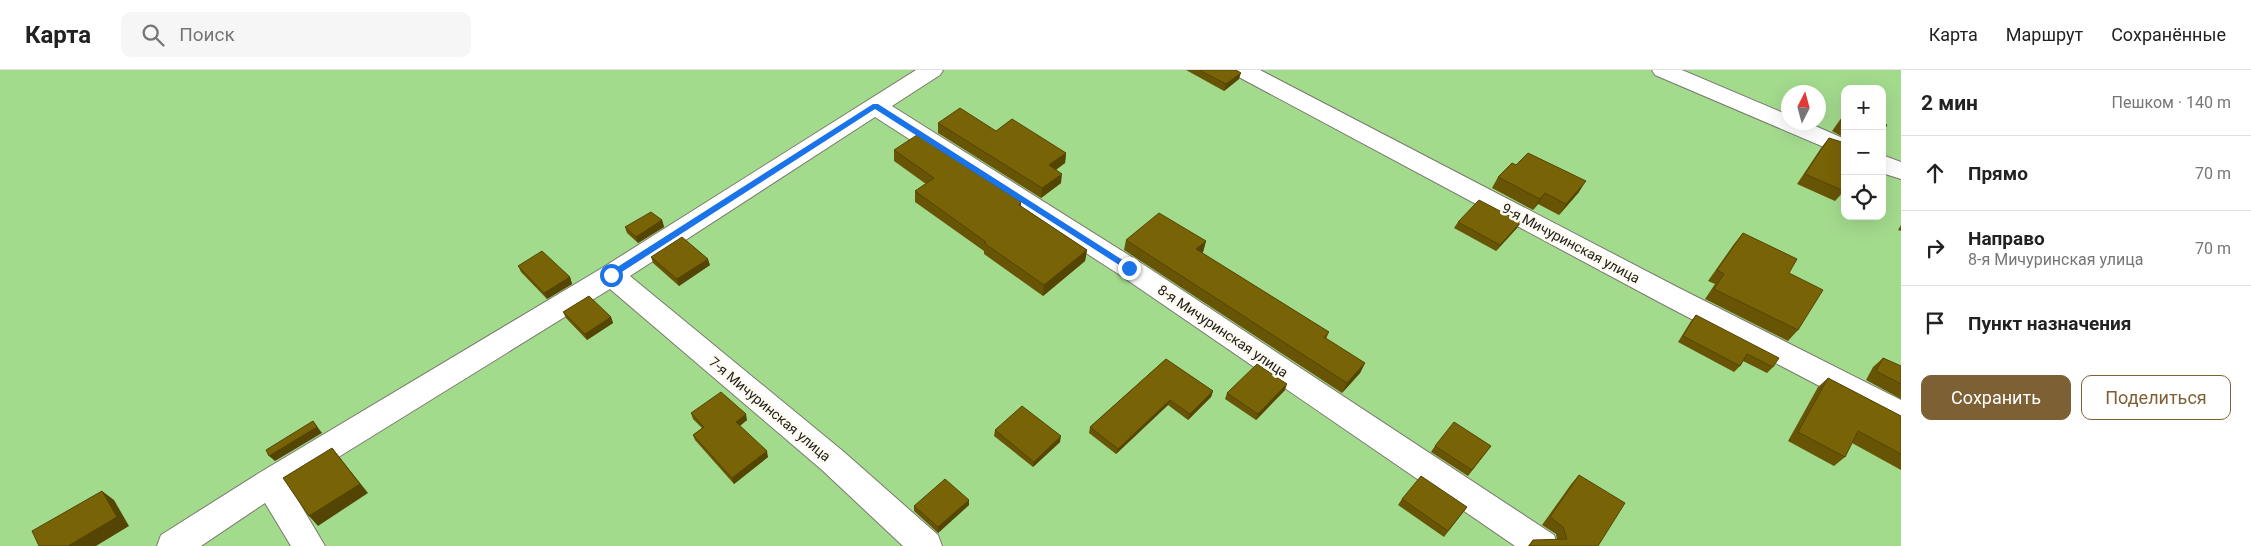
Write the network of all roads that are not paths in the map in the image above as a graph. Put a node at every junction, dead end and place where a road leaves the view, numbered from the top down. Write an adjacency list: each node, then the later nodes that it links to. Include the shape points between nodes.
1 (932, 70): 4 (lane)
2 (1243, 70): 9 (lane, 9-я Мичуринская улица)
3 (1663, 70): 5 (lane)
4 (875, 106): 8 (lane); 14 (lane, 8-я Мичуринская улица, via 1129,268)
5 (1841, 146)
6 (1886, 165): 7 (lane)
7 (1901, 171)
8 (611, 275): 10 (lane); 13 (lane, 7-я Мичуринская улица, via 833,461)
9 (1901, 414)
10 (270, 483): 11 (lane); 12 (lane)
11 (173, 546)
12 (309, 546)
13 (926, 546)
14 (1542, 546)

